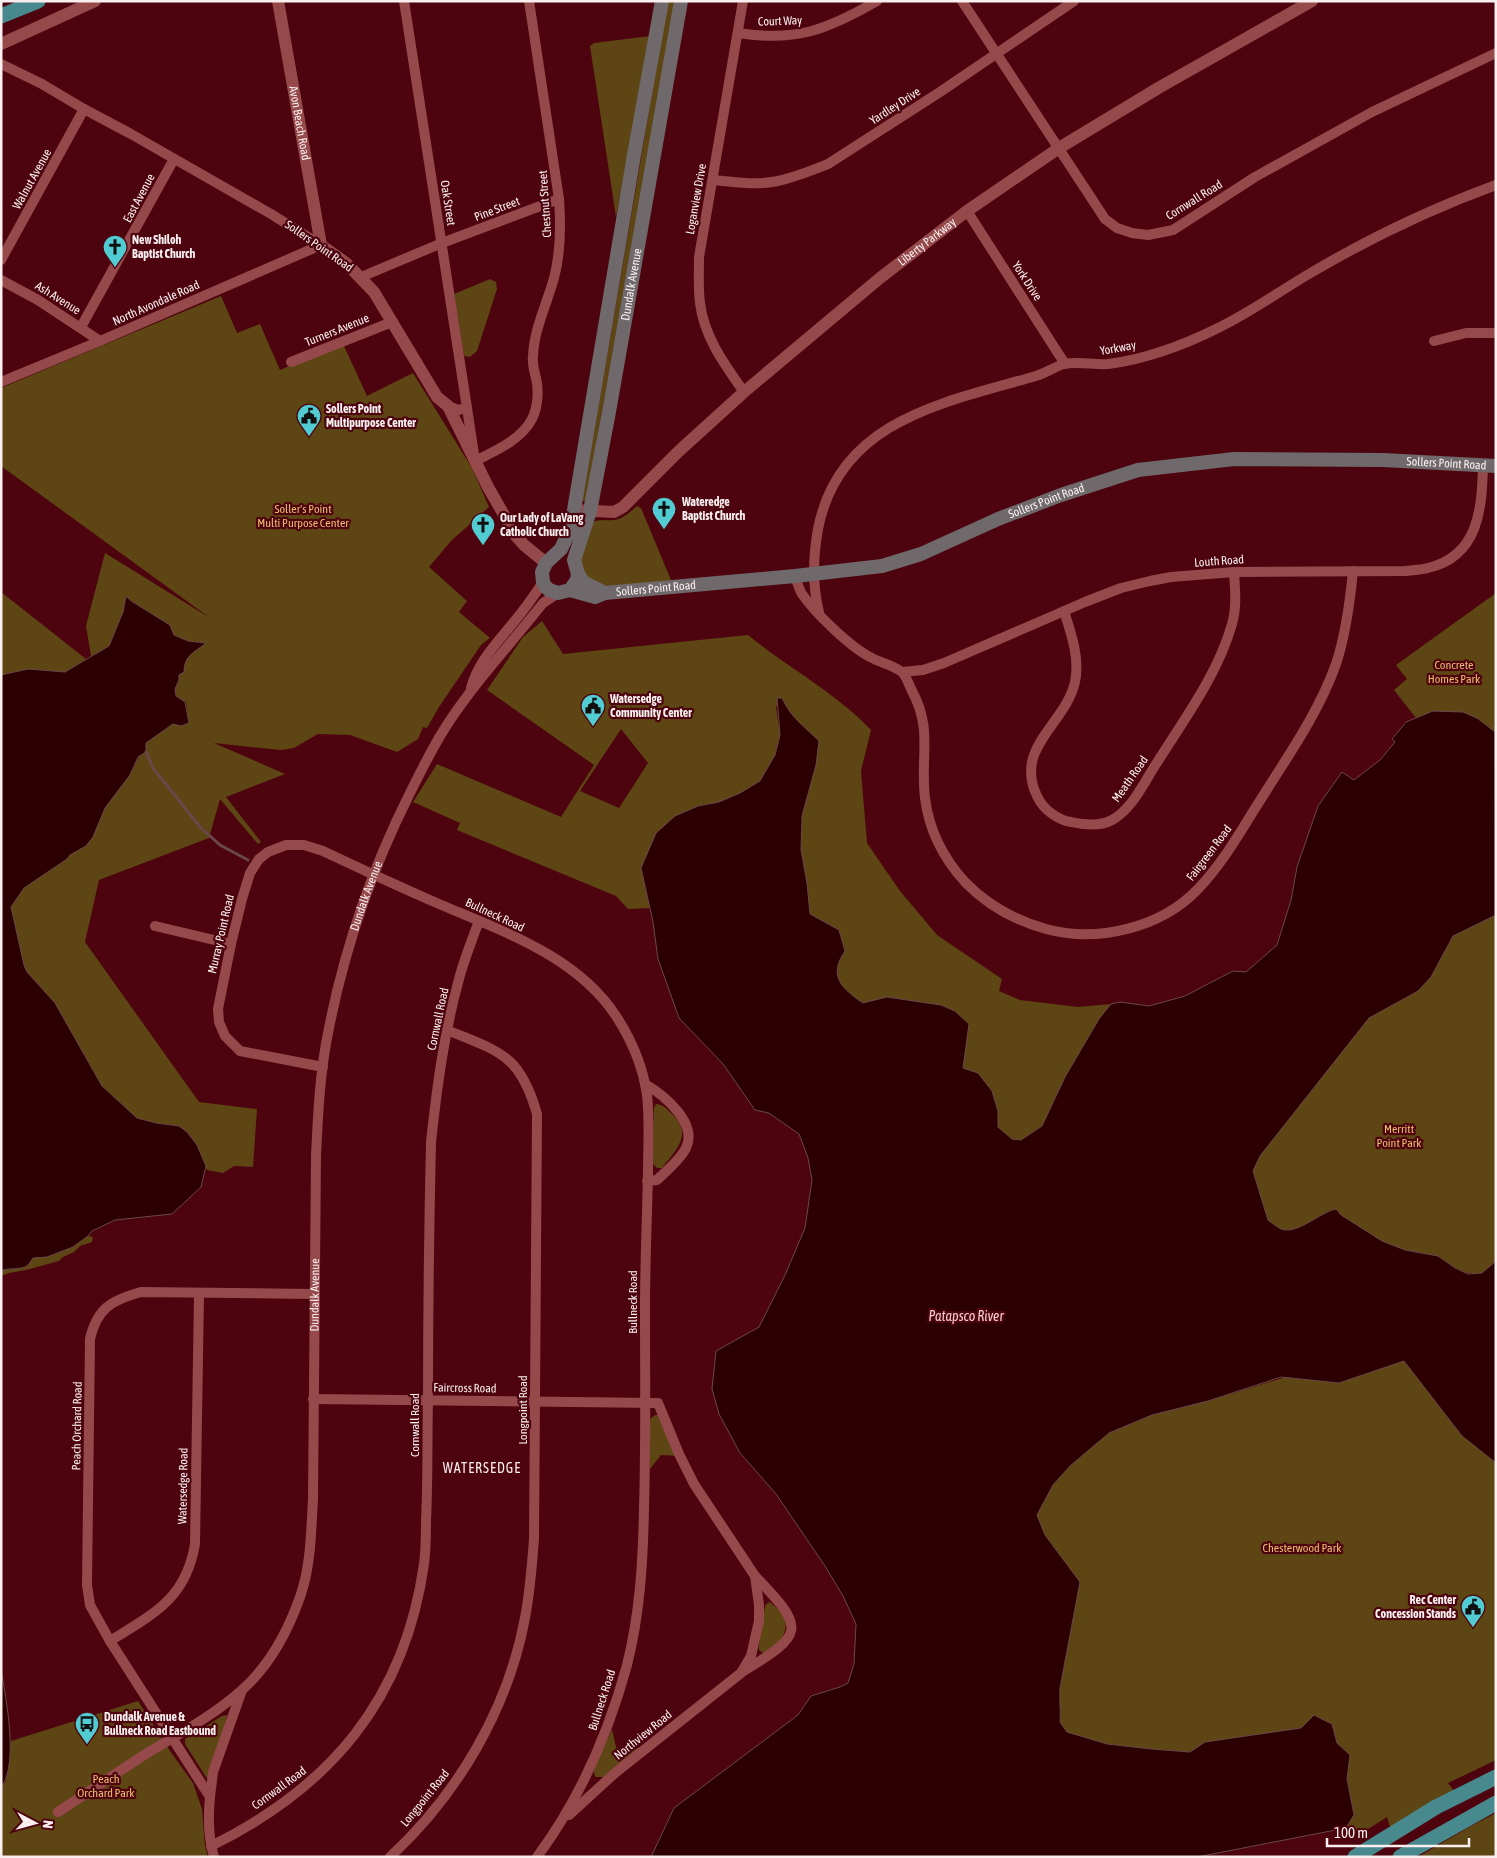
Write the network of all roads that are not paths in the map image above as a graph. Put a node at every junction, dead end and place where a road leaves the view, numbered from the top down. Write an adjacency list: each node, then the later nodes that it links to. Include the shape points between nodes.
1 (38, 1): 13 (main road)
2 (95, 1): 15 (street)
3 (278, 1): 27 (street, Avon Beach Road)
4 (404, 1): 26 (street, Oak Street)
5 (529, 1): 24 (street, Chestnut Street)
6 (662, 1): 44 (main road, Dundalk Avenue)
7 (681, 1): 45 (main road, Dundalk Avenue)
8 (743, 1): 14 (street, Loganview Drive)
9 (877, 1): 14 (street, Court Way, via 840,22 803,34)
10 (962, 1): 16 (street, Cornwall Road)
11 (1074, 1): 16 (street, Yardley Drive)
12 (1312, 1): 20 (street, Liberty Parkway)
13 (1, 16)
14 (738, 33): 22 (street, Loganview Drive)
15 (1, 44)
16 (996, 53): 20 (street, Cornwall Road); 22 (street, Yardley Drive, via 828,164 771,182)
17 (1496, 53): 20 (street, Cornwall Road, via 1372,112 1255,177 1173,230 1158,234 1132,233 1105,219)
18 (1, 64): 19 (street, Sollers Point Road)
19 (84, 109): 21 (street, Sollers Point Road); 28 (street, Walnut Avenue)
20 (1059, 148): 25 (street, Liberty Parkway)
21 (174, 159): 27 (street, Sollers Point Road); 32 (street, East Avenue)
22 (713, 180): 39 (street, Loganview Drive, via 699,257 700,305 717,353)
23 (1496, 185): 37 (street, Yorkway, via 1428,212 1363,244 1216,329 1181,344 1123,362)
24 (559, 199): 26 (street, Pine Street); 42 (street, Chestnut Street, via 559,250 533,354 538,389 533,418 518,436)
25 (967, 211): 37 (street, York Drive); 39 (street, Liberty Parkway, via 880,278)
26 (442, 243): 29 (street, Pine Street); 41 (street, Oak Street)
27 (321, 245): 29 (street, Sollers Point Road); 34 (street, North Avondale Road)
28 (1, 260)
29 (361, 277): 31 (street, Sollers Point Road)
30 (1, 280): 32 (street, Ash Avenue)
31 (392, 322): 36 (street, Turners Avenue); 40 (street, Sollers Point Road, via 438,397)
32 (81, 327): 34 (street, Ash Avenue)
33 (1496, 333): 35 (street, via 1466,333)
34 (100, 341): 38 (street, North Avondale Road)
35 (1434, 342)
36 (291, 362)
37 (1065, 364): 50 (street, Yorkway, via 910,416 866,444 850,460 826,499 815,548)
38 (1, 382)
39 (744, 392): 45 (street, Liberty Parkway, via 623,507 614,512)
40 (448, 406): 41 (street, via 458,410); 42 (street, Sollers Point Road)
41 (467, 408): 42 (street, Oak Street)
42 (475, 461): 46 (street, Sollers Point Road, via 516,536)
43 (1489, 465): 48 (street, Louth Road, via 1478,518 1466,546 1454,556 1428,568); 50 (main road, Sollers Point Road, via 1384,460 1234,459 1138,470 998,519 898,562)
44 (574, 510): 45 (street, Liberty Parkway); 46 (main road, Dundalk Avenue, via 561,549)
45 (590, 510): 47 (main road, Dundalk Avenue, via 574,560)
46 (549, 561): 47 (main road, via 562,557 572,561); 52 (main road, Dundalk Avenue, via 542,572)
47 (576, 570): 53 (main road, Dundalk Avenue, via 574,585); 54 (main road, Sollers Point Road, via 583,582)
48 (1353, 571): 49 (street, Louth Road); 57 (street, Fairgreen Road, via 1348,618 1329,682 1292,751 1238,836 1197,890 1165,914 1125,929 1083,935 1058,932 1013,918 980,897 952,867 932,830 924,797 923,717)
49 (1234, 572): 55 (street, Louth Road, via 1150,581 1121,588); 55 (street, Meath Road, via 1236,599 1232,623 1208,679 1139,791 1112,820 1090,826 1067,822 1046,809 1038,799 1032,778 1034,754 1040,740 1075,683 1075,650)
50 (814, 574): 51 (main road, Sollers Point Road); 56 (street)
51 (795, 576): 54 (main road, Sollers Point Road); 56 (street, via 802,594)
52 (543, 582): 53 (main road, via 549,590); 58 (street, Dundalk Avenue, via 475,673)
53 (564, 591): 54 (main road, Sollers Point Road, via 595,597); 58 (street, Dundalk Avenue, via 543,603)
54 (605, 593)
55 (1064, 611): 57 (street, Louth Road, via 944,663)
56 (819, 613): 57 (street, via 850,645)
57 (902, 672)
58 (470, 692): 59 (street, Dundalk Avenue, via 421,770)
59 (373, 875): 60 (street, Bullneck Road); 62 (street, Murray Point Road, via 304,845 278,847 259,859 250,873); 64 (street, Dundalk Avenue, via 346,958)
60 (479, 921): 63 (street, Cornwall Road, via 459,978); 65 (street, Bullneck Road, via 539,949 582,978 616,1015 630,1040)
61 (155, 926): 62 (street)
62 (230, 944): 64 (street, Murray Point Road, via 218,1010 219,1022 226,1036 240,1051)
63 (447, 1030): 70 (street, Cornwall Road, via 431,1142); 71 (street, Longpoint Road, via 512,1062 528,1085 537,1114)
64 (323, 1067): 68 (street, Dundalk Avenue, via 316,1156)
65 (645, 1084): 66 (street, Bullneck Road); 66 (street, via 656,1090 678,1113 689,1134 685,1149 670,1166 657,1180)
66 (647, 1181): 72 (street, Bullneck Road)
67 (199, 1294): 68 (street, Peach Orchard Road); 74 (street, Watersedge Road, via 195,1544 191,1564 180,1586 157,1611); 74 (street, Peach Orchard Road, via 141,1292 122,1297 105,1308 92,1334 87,1585 90,1605)
68 (314, 1294): 69 (street, Dundalk Avenue)
69 (314, 1399): 70 (street, Faircross Road); 76 (street, Dundalk Avenue, via 313,1499 306,1574 282,1638 263,1667)
70 (428, 1400): 71 (street, Faircross Road); 83 (street, Cornwall Road, via 425,1563 411,1626 395,1669 366,1721 328,1766 292,1798)
71 (536, 1402): 72 (street, Faircross Road); 86 (street, Longpoint Road, via 531,1583 516,1657 498,1706 476,1750 436,1808)
72 (646, 1403): 73 (street, Northview Road, via 658,1403 694,1484); 82 (street, Bullneck Road, via 643,1550 633,1636 609,1725)
73 (755, 1576): 75 (street, Northview Road, via 759,1621 751,1656); 75 (street, Northview Road, via 785,1609 790,1618 791,1632 778,1650)
74 (110, 1641): 77 (street, Peach Orchard Road)
75 (741, 1673): 82 (street, Northview Road, via 623,1766)
76 (242, 1690): 77 (street, Dundalk Avenue); 79 (street, via 213,1772)
77 (173, 1737): 79 (street); 81 (street, Dundalk Avenue)
78 (1496, 1778): 87 (main road, via 1436,1807)
79 (210, 1797): 83 (street)
80 (1496, 1803): 88 (main road)
81 (58, 1812)
82 (563, 1820): 84 (street, Bullneck Road)
83 (211, 1846): 85 (street)
84 (540, 1856)
85 (214, 1857)
86 (390, 1857)
87 (1355, 1857)
88 (1400, 1857)

